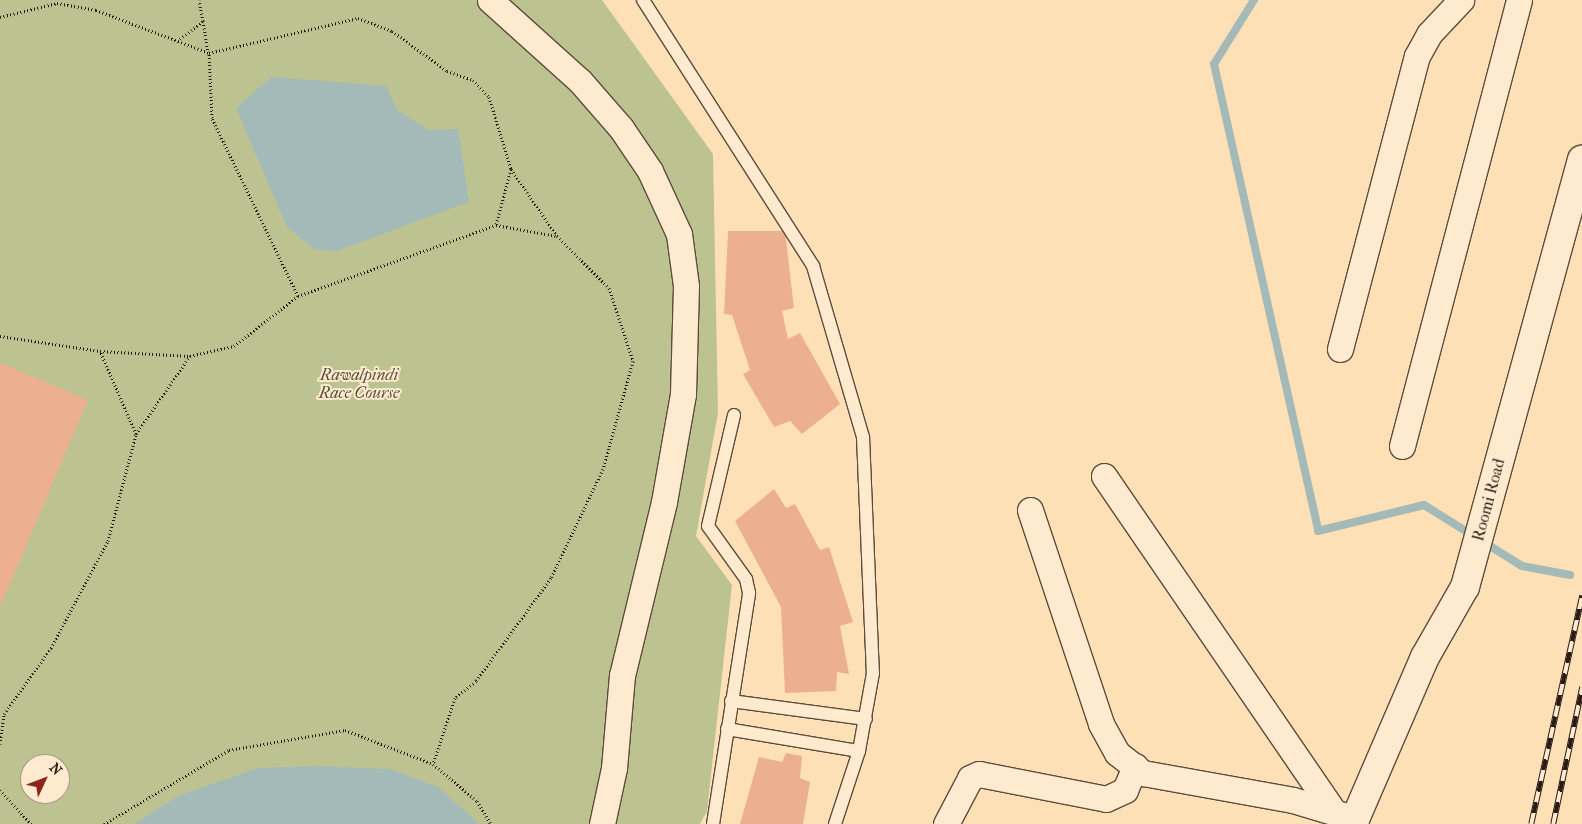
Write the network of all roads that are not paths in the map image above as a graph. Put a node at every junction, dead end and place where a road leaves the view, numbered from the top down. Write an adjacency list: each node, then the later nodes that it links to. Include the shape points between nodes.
1 (490, 0): 17 (street, via 580,81 621,128 650,171 679,234 686,286 683,394 664,502 622,675 614,768)
2 (643, 0): 12 (lane, via 813,266 863,437 873,620 873,673)
3 (1461, 0): 6 (street, via 1429,34 1417,56)
4 (1518, 0): 8 (street)
5 (1582, 160): 16 (street, Roomi Road, via 1465,587 1425,657)
6 (1340, 349)
7 (734, 415): 11 (lane, via 708,520 711,532 749,585)
8 (1402, 446)
9 (1104, 476): 16 (street)
10 (1030, 510): 15 (street, via 1101,724 1117,753)
11 (731, 701): 12 (lane); 13 (lane)
12 (866, 719): 14 (lane)
13 (726, 729): 14 (lane); 18 (lane)
14 (859, 751): 19 (lane)
15 (1135, 766): 16 (street, via 1143,773); 20 (street, via 1125,790 1116,798 1106,799 979,774 970,778)
16 (1347, 818)
17 (602, 824)
18 (713, 824)
19 (835, 824)
20 (946, 824)

